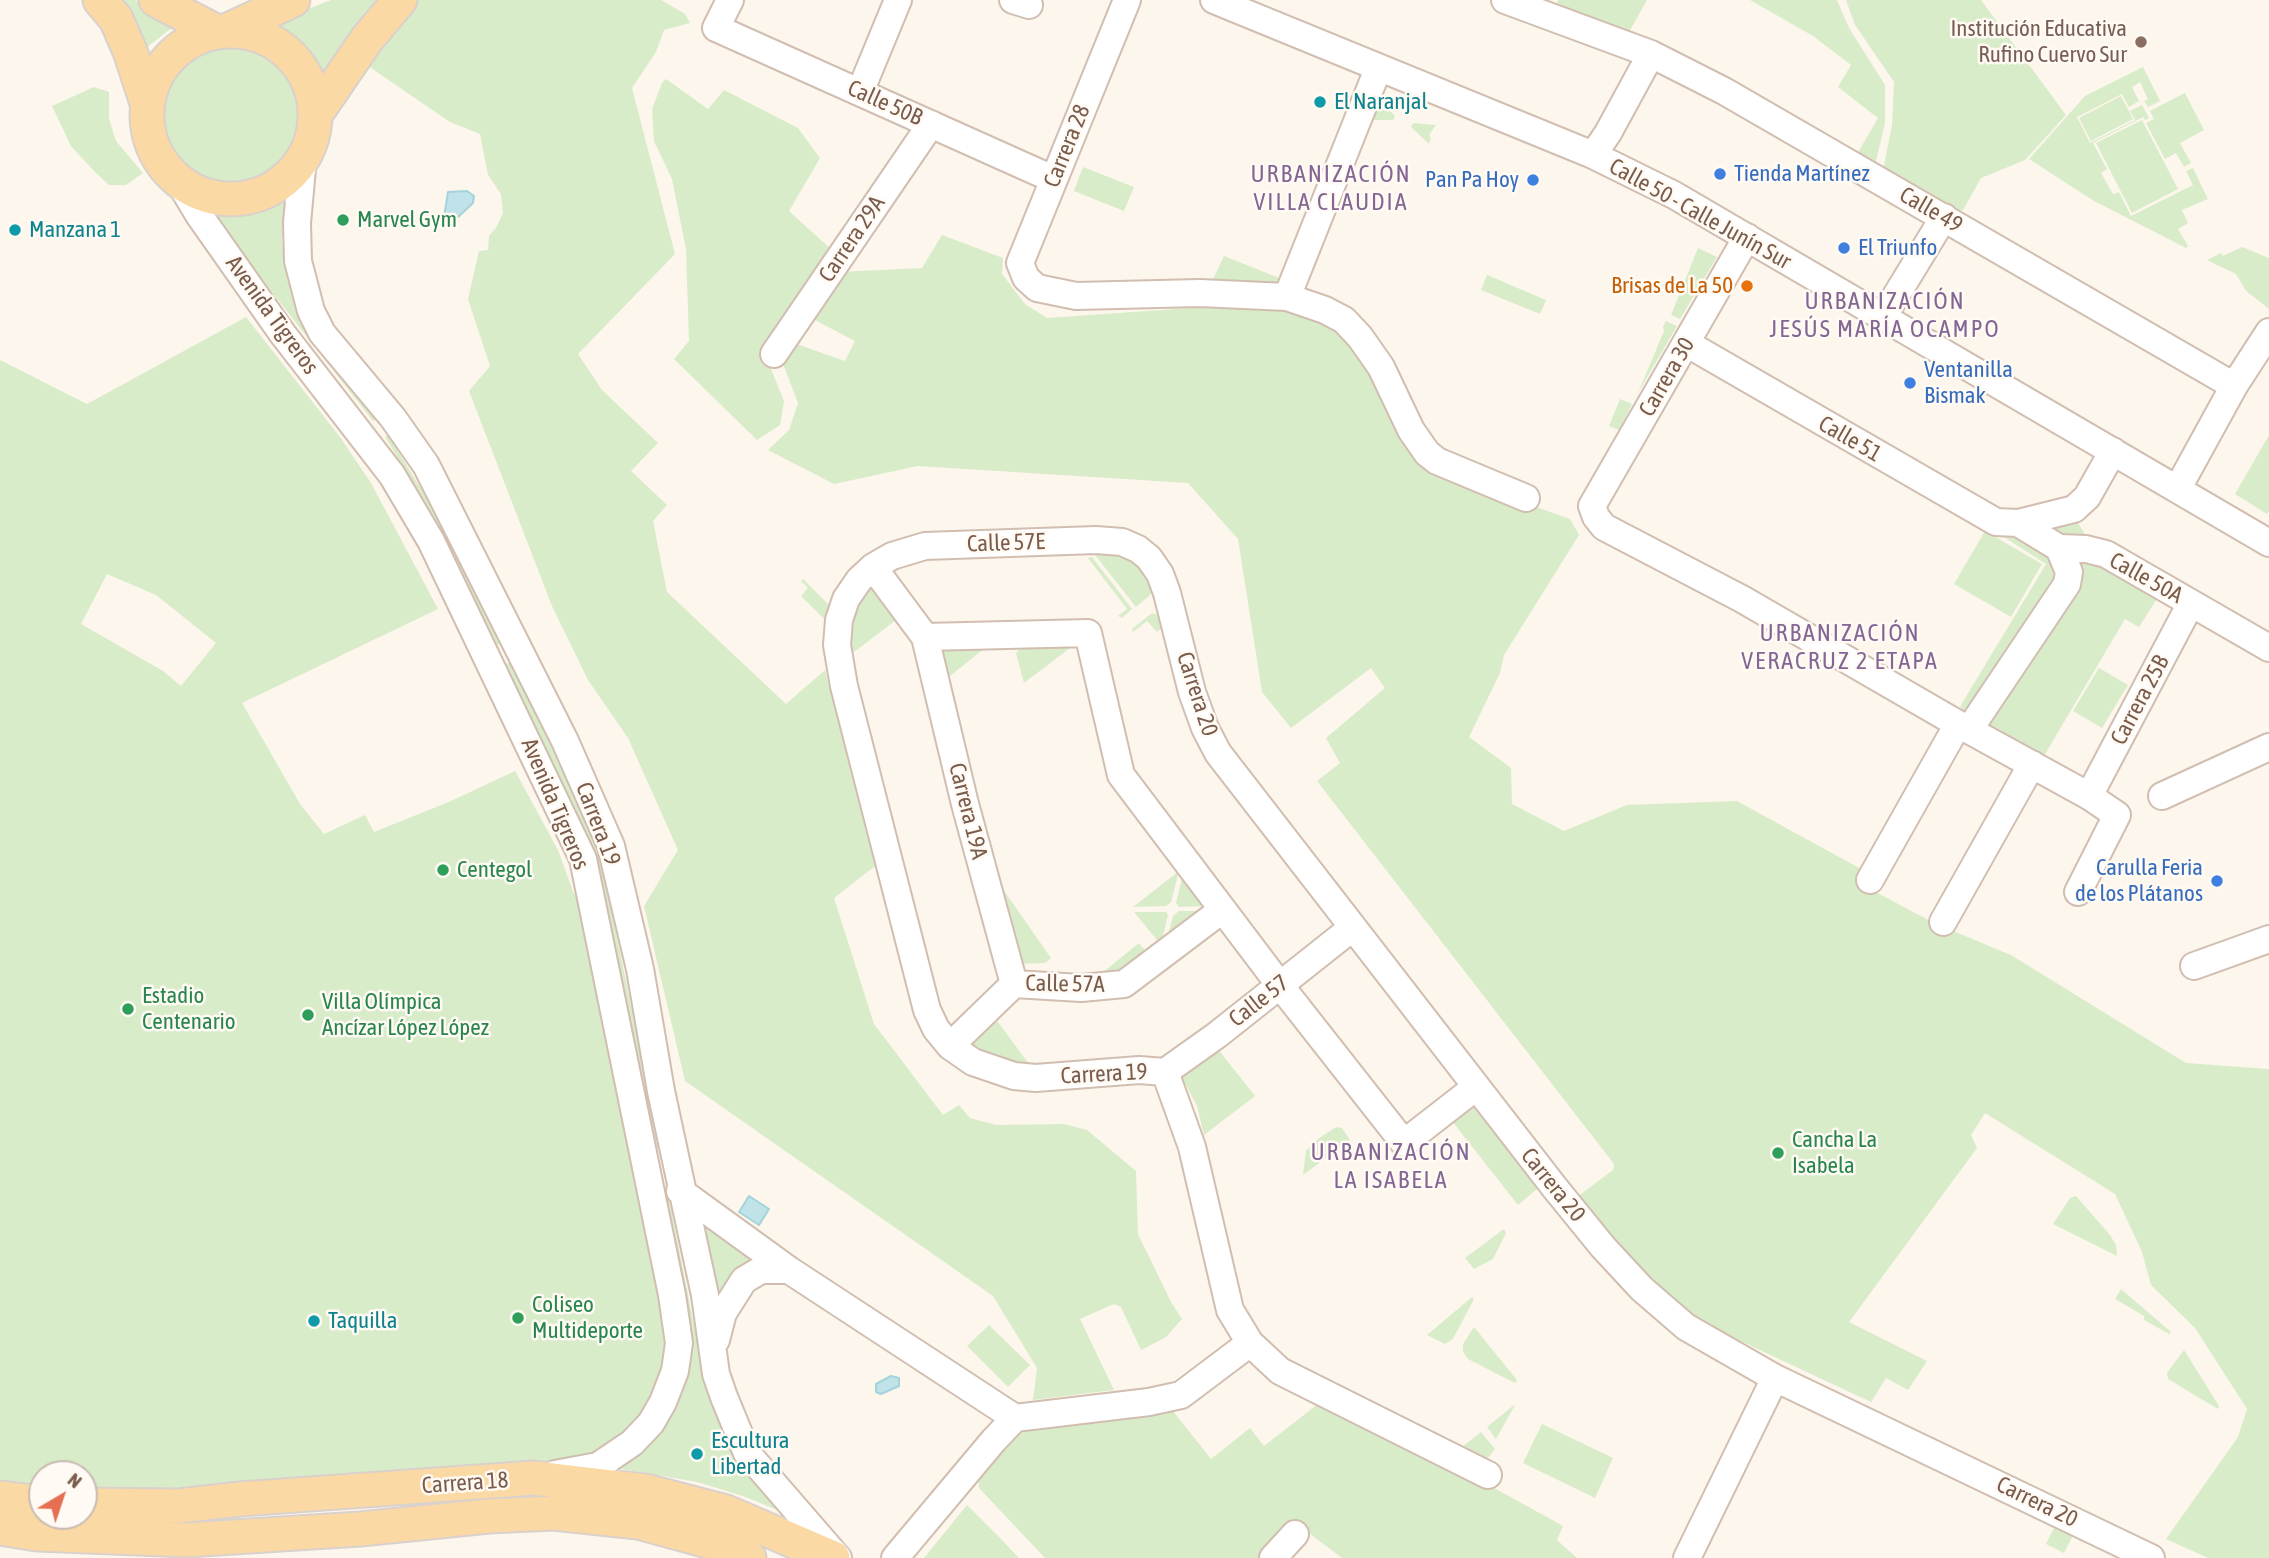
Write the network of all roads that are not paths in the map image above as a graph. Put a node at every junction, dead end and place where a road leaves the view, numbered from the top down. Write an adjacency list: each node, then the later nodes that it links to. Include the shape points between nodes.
1 (100, 0): 15 (main road, via 116,19)
2 (156, 0): 11 (main road)
3 (293, 0): 11 (main road)
4 (400, 0): 16 (main road, via 366,39)
5 (730, 0): 14 (street, Calle 50B, via 716,28)
6 (898, 0): 14 (street)
7 (1127, 0): 20 (street, Carrera 28)
8 (1214, 0): 10 (street, Calle 50 - Calle Junín Sur)
9 (1505, 0): 12 (street, Calle 49)
10 (1272, 11): 13 (street, Calle 50 - Calle Junín Sur)
11 (222, 32): 15 (main road, via 189,41 174,53 161,67); 16 (main road, via 257,35 285,51 305,76)
12 (1651, 54): 18 (street); 22 (street, Calle 49)
13 (1378, 69): 18 (street, Calle 50 - Calle Junín Sur); 24 (street)
14 (860, 92): 17 (street, Calle 50B)
15 (148, 103): 21 (main road, via 153,146)
16 (315, 115): 19 (main road)
17 (931, 124): 20 (street, Calle 50B); 28 (street, Carrera 29A)
18 (1592, 155): 23 (street, Calle 50 - Calle Junín Sur)
19 (303, 158): 21 (main road, via 282,182 252,196 219,198); 60 (street, Carrera 19, via 298,261 311,312 322,333 426,465 565,741 611,846)
20 (1053, 179): 24 (street, Carrera 28, via 1020,263 1037,288 1076,296 1200,293)
21 (178, 180): 59 (street, Avenida Tigreros, via 282,333 392,475 431,541 531,746 583,859)
22 (1944, 217): 25 (street); 29 (street, Calle 49)
23 (1747, 237): 25 (street, Calle 50 - Calle Junín Sur); 27 (street, Carrera 30)
24 (1287, 297): 32 (street, via 1344,320 1360,337 1427,453)
25 (1884, 317): 30 (street, Calle 50 - Calle Junín Sur)
26 (2269, 332): 29 (street)
27 (1686, 343): 33 (street, Calle 51, via 1996,522); 42 (street, Carrera 30, via 1592,506 1596,517 1604,527 1742,599)
28 (774, 354)
29 (2234, 386): 31 (street)
30 (2113, 451): 31 (street, Calle 50 - Calle Junín Sur); 33 (street, via 2087,497 2074,509)
31 (2178, 488): 34 (street, Calle 50 - Calle Junín Sur)
32 (1526, 498)
33 (2018, 523): 35 (street, Calle 50A)
34 (2269, 543)
35 (2059, 548): 38 (street, Calle 50A, via 2106,554); 42 (street, via 2069,572 2067,584)
36 (873, 567): 37 (street, Calle 57E, via 925,546 1122,542 1149,558); 39 (street, Calle 57E); 40 (street)
37 (1167, 593): 51 (street, Carrera 20, via 1192,692 1218,753)
38 (2191, 603): 41 (street, Calle 50A); 45 (street, Carrera 25B)
39 (843, 606): 56 (street, Carrera 19, via 836,645 844,686 926,1010)
40 (925, 636): 49 (street, via 1088,633 1121,775); 54 (street, Carrera 19A)
41 (2269, 648)
42 (1964, 727): 44 (street); 47 (street)
43 (2269, 747): 46 (street)
44 (2032, 764): 45 (street); 50 (street)
45 (2090, 796): 48 (street, via 2117,815)
46 (2162, 796)
47 (1870, 880)
48 (2078, 892)
49 (1222, 910): 54 (street, Calle 57A, via 1124,984 1081,988); 55 (street)
50 (1943, 922)
51 (1352, 928): 55 (street, Calle 57); 58 (street, Carrera 20)
52 (2269, 939): 53 (street)
53 (2194, 966)
54 (1014, 984): 56 (street, Calle 57A)
55 (1279, 985): 57 (street, Calle 57); 58 (street, via 1404,1143)
56 (950, 1046): 57 (street, Carrera 19, via 973,1062 1036,1079)
57 (1165, 1072): 62 (street, Carrera 19, via 1192,1147 1230,1310)
58 (1476, 1087): 64 (street, Carrera 20, via 1642,1289 1686,1327)
59 (646, 1168): 60 (street); 67 (street, Avenida Tigreros, via 679,1343 675,1371 651,1423 632,1443 598,1466)
60 (685, 1194): 61 (street); 63 (street, Carrera 19)
61 (789, 1270): 63 (street, via 761,1270 744,1280 723,1314); 65 (street)
62 (1250, 1343): 65 (street, via 1181,1395); 66 (street, Carrera 19, via 1280,1371)
63 (714, 1349): 74 (street, Carrera 19, via 716,1374 747,1453)
64 (1775, 1378): 77 (street); 78 (street, Carrera 20)
65 (1015, 1418): 75 (street)
66 (1488, 1475)
67 (534, 1478): 70 (main road, Carrera 18, via 179,1506); 74 (main road, Carrera 18, via 645,1491 726,1512)
68 (0, 1498): 69 (main road)
69 (28, 1501)
70 (98, 1505)
71 (0, 1528): 73 (main road, Carrera 18, via 37,1534 187,1540 554,1513 638,1521)
72 (1295, 1534): 76 (street)
73 (749, 1558)
74 (836, 1558)
75 (895, 1558)
76 (1273, 1558)
77 (1687, 1558)
78 (2151, 1558)

